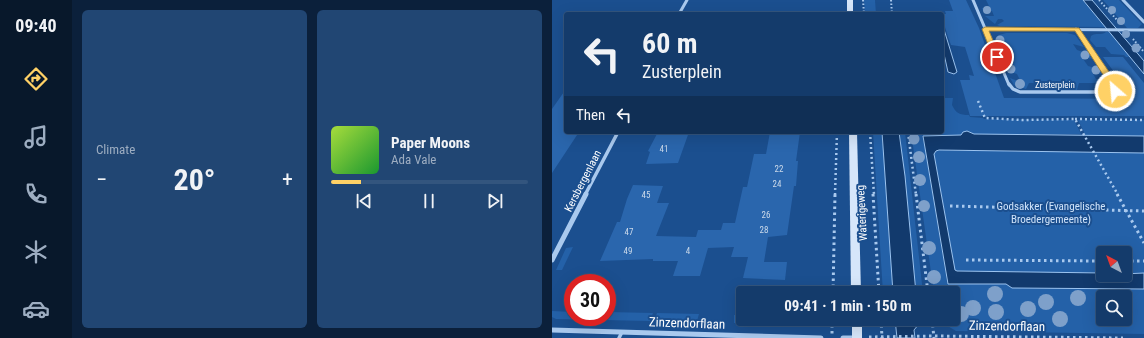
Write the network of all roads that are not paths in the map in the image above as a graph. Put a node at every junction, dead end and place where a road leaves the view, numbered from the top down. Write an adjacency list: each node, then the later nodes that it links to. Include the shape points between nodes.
1 (687, 0): 5 (street)
2 (850, 0): 6 (street)
3 (973, 0): 8 (street, Zusterplein)
4 (1123, 0): 7 (street)
5 (680, 12)
6 (850, 12)
7 (1144, 22)
8 (985, 29): 9 (street); 9 (street, Zusterplein, via 1008,85 1013,89 1020,92 1115,91 1115,87)
9 (1076, 29): 10 (street)
10 (1144, 30)
11 (617, 134): 13 (street, Kersbergenlaan)
12 (853, 134): 14 (street, Waterigeweg)
13 (552, 260)
14 (856, 286)
15 (857, 326): 20 (street)
16 (552, 330): 17 (street, Zinzendorflaan)
17 (621, 335): 18 (street, Zinzendorflaan)
18 (821, 338)
19 (843, 338): 20 (street)
20 (857, 338)

